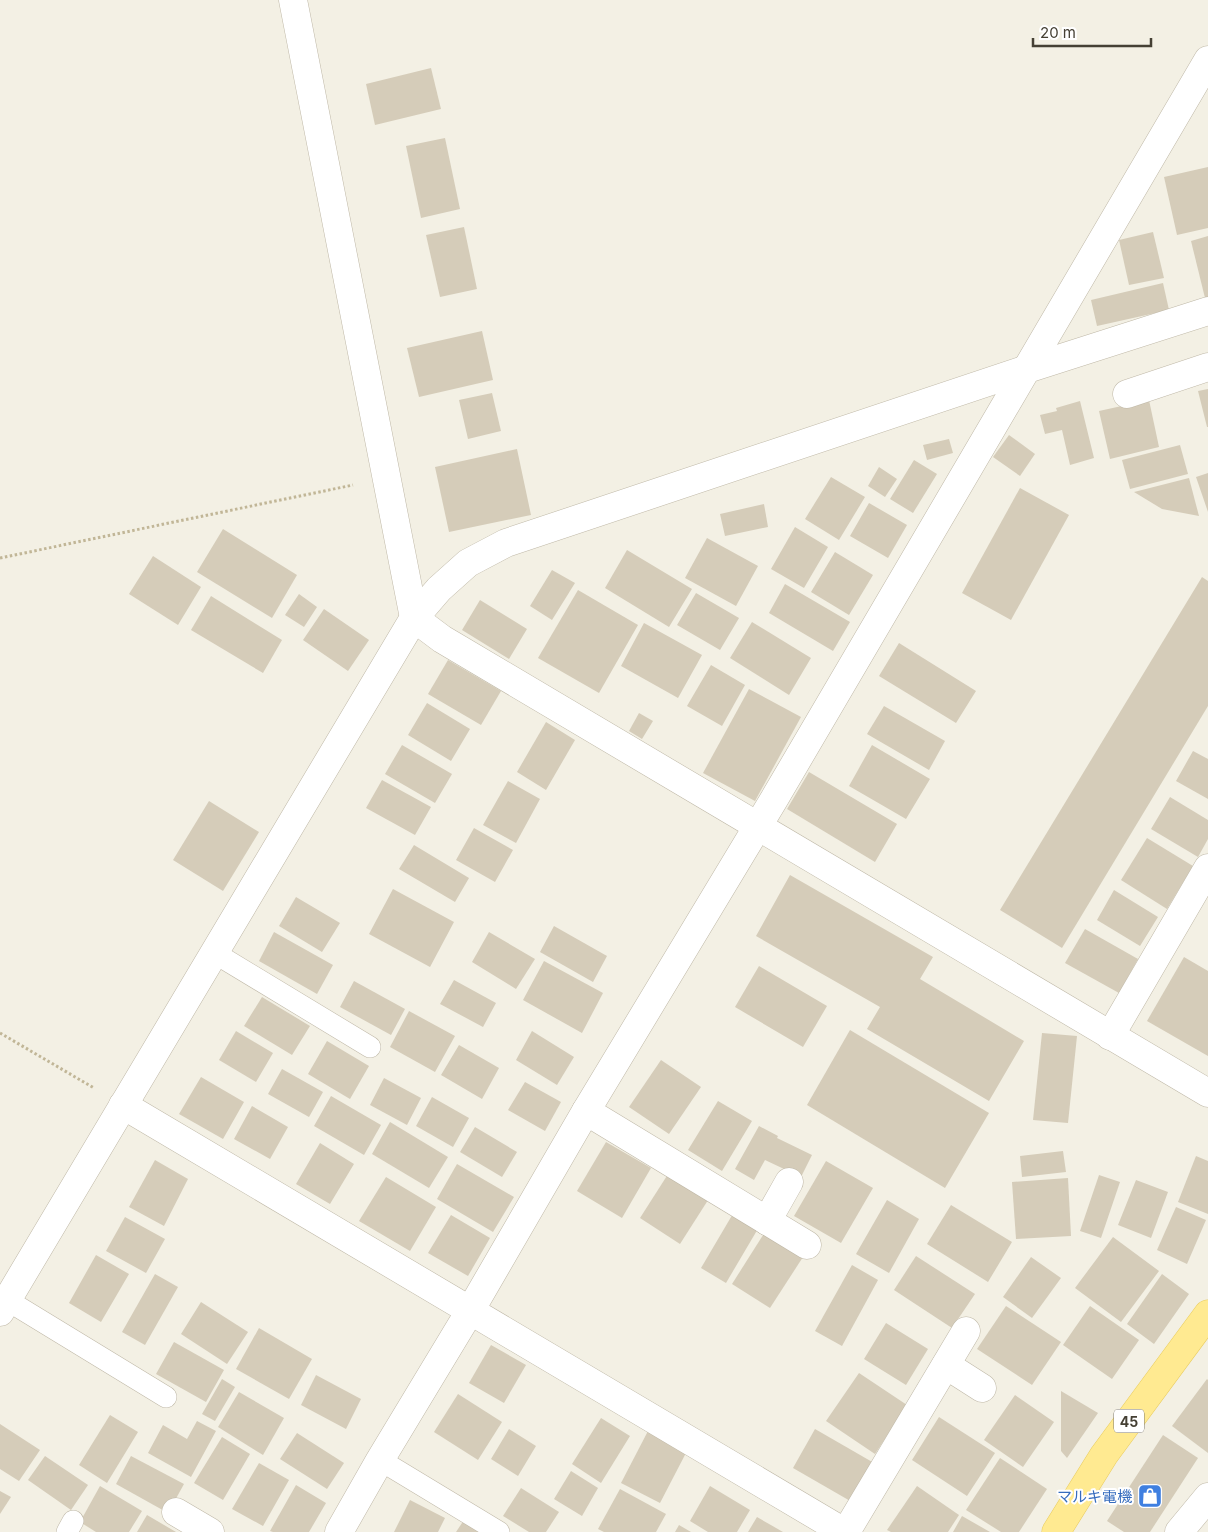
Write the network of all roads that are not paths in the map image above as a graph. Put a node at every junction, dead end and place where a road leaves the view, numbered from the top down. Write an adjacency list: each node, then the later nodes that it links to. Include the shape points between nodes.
1 (293, 0): 7 (street, via 388,478)
2 (1208, 60): 5 (street)
3 (1208, 311): 5 (street)
4 (1208, 368): 6 (street)
5 (1027, 369): 7 (street, via 506,543 468,563 439,589); 8 (street)
6 (1127, 394)
7 (426, 627): 8 (street); 10 (street)
8 (757, 827): 11 (street); 14 (street)
9 (1208, 868): 11 (street)
10 (226, 960): 12 (lane); 15 (street)
11 (1110, 1036): 13 (street)
12 (370, 1047)
13 (1208, 1093)
14 (586, 1111): 17 (street); 20 (street)
15 (136, 1113): 19 (street); 20 (street)
16 (789, 1182): 17 (street)
17 (767, 1221): 18 (street)
18 (807, 1245)
19 (8, 1306): 25 (lane, via 38,1319)
20 (470, 1312): 26 (street); 32 (street)
21 (1208, 1314): 33 (main road, 45, via 1104,1455)
22 (966, 1331): 23 (street)
23 (946, 1365): 24 (street); 32 (street)
24 (982, 1388)
25 (166, 1397)
26 (380, 1460): 30 (street); 31 (lane)
27 (1208, 1497): 34 (street)
28 (176, 1512): 29 (street)
29 (210, 1532)
30 (339, 1532)
31 (499, 1532)
32 (845, 1532)
33 (1056, 1532)
34 (1179, 1532)

